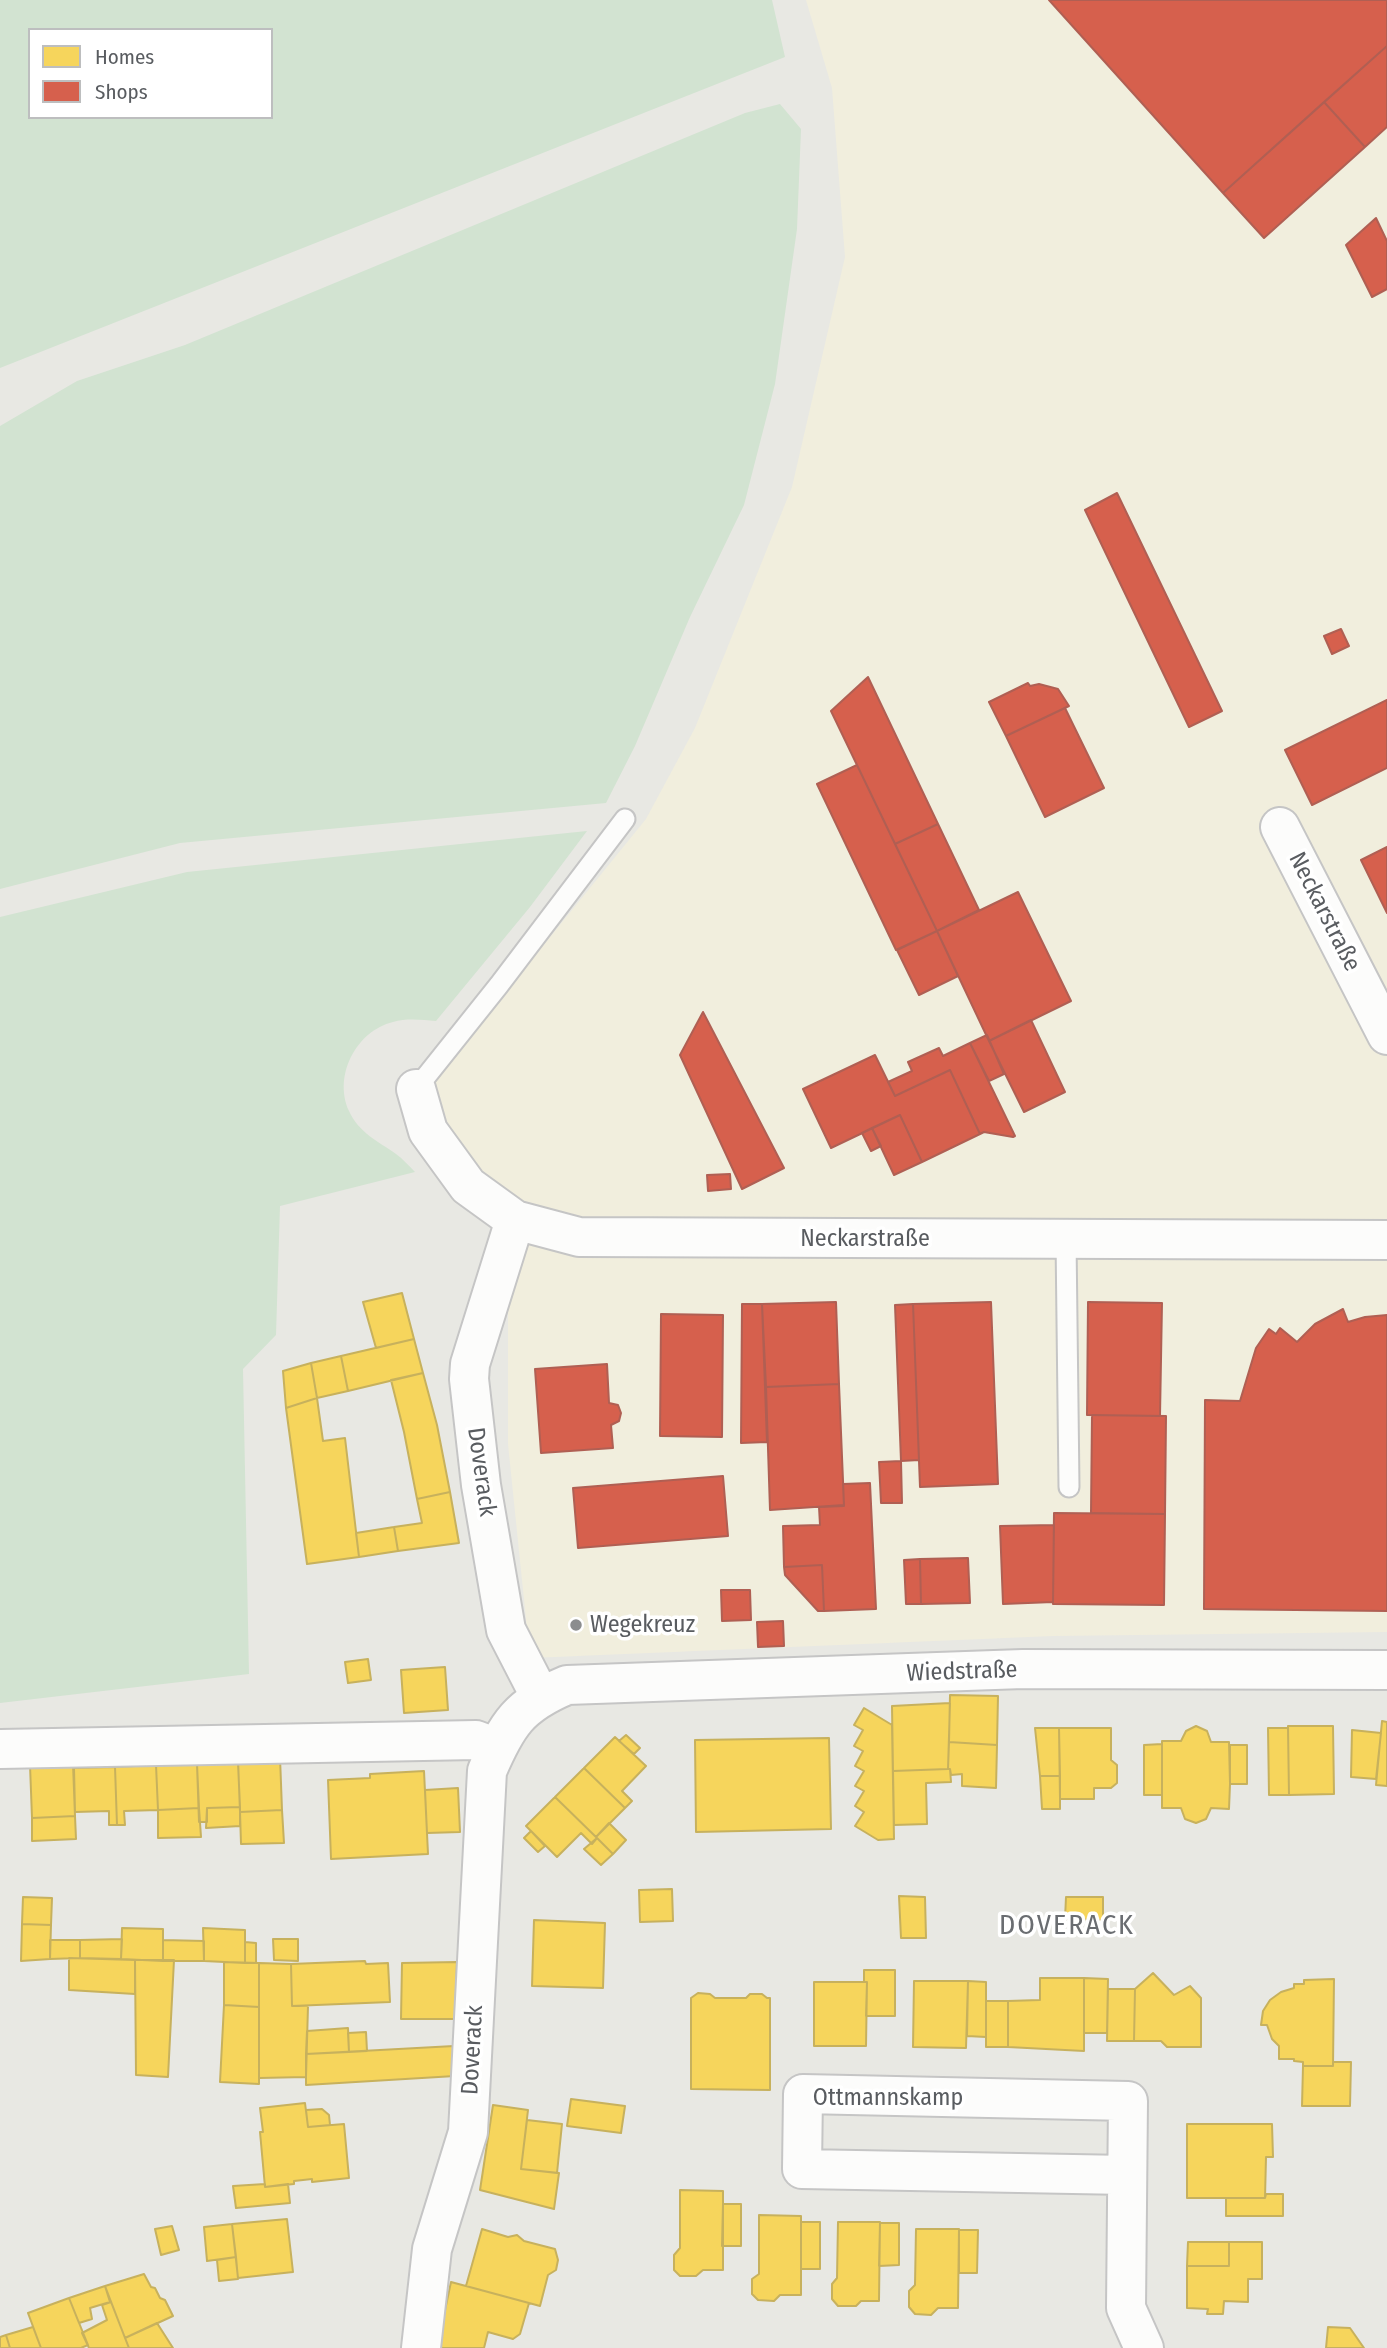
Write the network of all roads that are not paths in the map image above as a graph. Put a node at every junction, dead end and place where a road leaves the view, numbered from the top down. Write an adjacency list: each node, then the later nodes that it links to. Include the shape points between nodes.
1 (625, 818): 4 (lane)
2 (1280, 827): 3 (street, Neckarstraße)
3 (1387, 1035)
4 (416, 1089): 5 (street, Neckarstraße, via 428,1131 468,1186)
5 (516, 1220): 6 (street, Neckarstraße, via 579,1237); 10 (street, Doverack, via 469,1379 481,1485 506,1630)
6 (1066, 1239): 7 (street, Neckarstraße); 8 (lane)
7 (1387, 1240)
8 (1069, 1487)
9 (1387, 1670): 10 (street, Wiedstraße, via 1023,1669 567,1685)
10 (540, 1696): 11 (street, Doverack, via 513,1718)
11 (497, 1748): 12 (street, via 475,1740); 14 (street, Doverack, via 488,1771 468,2132 432,2249)
12 (0, 1749)
13 (1127, 2175): 13 (street, Ottmannskamp, via 1128,2101 803,2094 802,2169); 15 (street, Ottmannskamp, via 1126,2308)
14 (421, 2348)
15 (1144, 2348)

